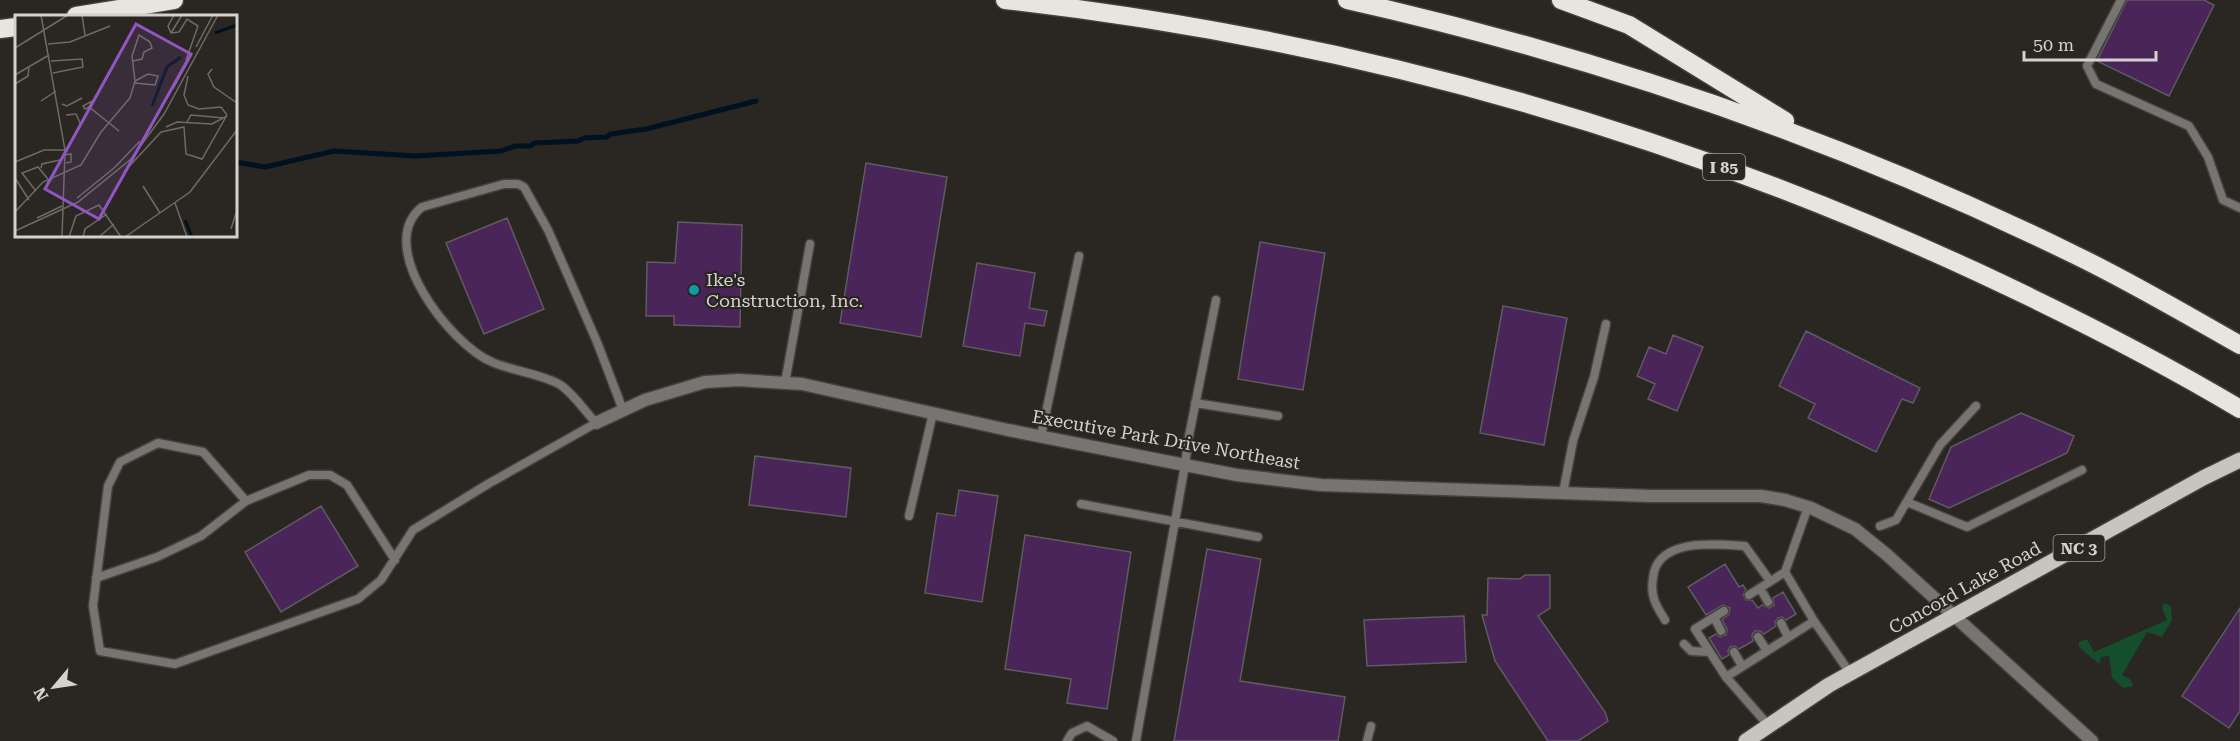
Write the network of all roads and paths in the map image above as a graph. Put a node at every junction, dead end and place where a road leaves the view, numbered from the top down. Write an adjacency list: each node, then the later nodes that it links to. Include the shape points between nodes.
1 (174, 0): 6 (highway)
2 (1005, 0): 19 (highway, I 85, via 1172,24 1375,63 1627,133 1747,175 1900,236 2119,340)
3 (1347, 0): 9 (highway, via 1534,46)
4 (1561, 0): 9 (highway, via 1629,25)
5 (2121, 0): 10 (lane, via 2087,66 2096,84 2190,126 2208,158 2223,200)
6 (82, 15)
7 (15, 27): 8 (highway)
8 (0, 29)
9 (1818, 141): 15 (highway, via 2076,255)
10 (2240, 208)
11 (810, 244): 16 (lane)
12 (1079, 256): 24 (lane)
13 (1216, 300): 17 (lane)
14 (1606, 324): 28 (lane, via 1573,441)
15 (2240, 345)
16 (784, 383): 20 (street, Executive Park Drive Northeast, via 705,382); 21 (street, Executive Park Drive Northeast, via 834,390)
17 (1195, 403): 22 (lane); 26 (lane)
18 (1976, 406): 30 (lane, via 1940,445)
19 (2240, 409)
20 (623, 410): 23 (street, Executive Park Drive Northeast); 23 (lane, via 548,230 524,187 504,184 422,207 413,214 406,245 410,269 429,302 454,333 471,350 492,362 561,385)
21 (933, 413): 24 (street, Executive Park Drive Northeast); 33 (lane)
22 (1278, 416)
23 (596, 423): 37 (lane, via 413,530)
24 (1041, 436): 26 (street, Executive Park Drive Northeast)
25 (2240, 460): 46 (main road, Concord Lake Road / NC 3)
26 (1185, 465): 28 (street, Executive Park Drive Northeast, via 1321,484); 34 (lane)
27 (2082, 470): 30 (lane, via 1967,527)
28 (1563, 493): 32 (street, Executive Park Drive Northeast, via 1761,496)
29 (246, 501): 37 (lane, via 309,476 330,475 347,485); 39 (lane, via 201,536 157,557); 39 (lane, via 203,452 158,443 120,462 108,486)
30 (1907, 502): 35 (lane, via 1896,520)
31 (1081, 504): 34 (lane)
32 (1808, 507): 38 (lane); 46 (street, Executive Park Drive Northeast, via 1856,529)
33 (909, 516)
34 (1175, 522): 36 (lane); 64 (lane)
35 (1880, 526)
36 (1258, 537)
37 (395, 560): 39 (lane, via 381,580 358,599 175,664 100,651 93,606)
38 (1785, 572): 40 (lane); 48 (lane)
39 (96, 578)
40 (1770, 581): 41 (lane); 47 (lane, via 1745,546 1687,546 1663,557 1655,567 1654,599)
41 (1760, 588): 42 (lane); 43 (lane)
42 (1749, 595)
43 (1768, 602)
44 (1724, 611): 45 (lane)
45 (1714, 617): 50 (lane); 55 (lane, via 1695,629)
46 (1954, 617): 58 (main road, Concord Lake Road / NC 3); 67 (street, Executive Park Drive Northeast)
47 (1665, 620)
48 (1814, 621): 52 (lane); 58 (lane)
49 (1781, 623): 52 (lane)
50 (1721, 631)
51 (1758, 637): 54 (lane)
52 (1788, 637): 54 (lane)
53 (1683, 644): 55 (lane, via 1692,651)
54 (1767, 651): 57 (lane)
55 (1709, 652): 59 (lane)
56 (1734, 652): 57 (lane)
57 (1742, 666): 59 (lane)
58 (1850, 673): 61 (main road, Concord Lake Road / NC 3)
59 (1726, 677): 61 (lane)
60 (1371, 726): 65 (lane)
61 (1768, 726): 66 (main road, Concord Lake Road / NC 3)
62 (1067, 741): 63 (lane, via 1072,733 1087,726)
63 (1113, 741)
64 (1137, 741)
65 (1367, 741)
66 (1746, 741)
67 (2092, 741)

